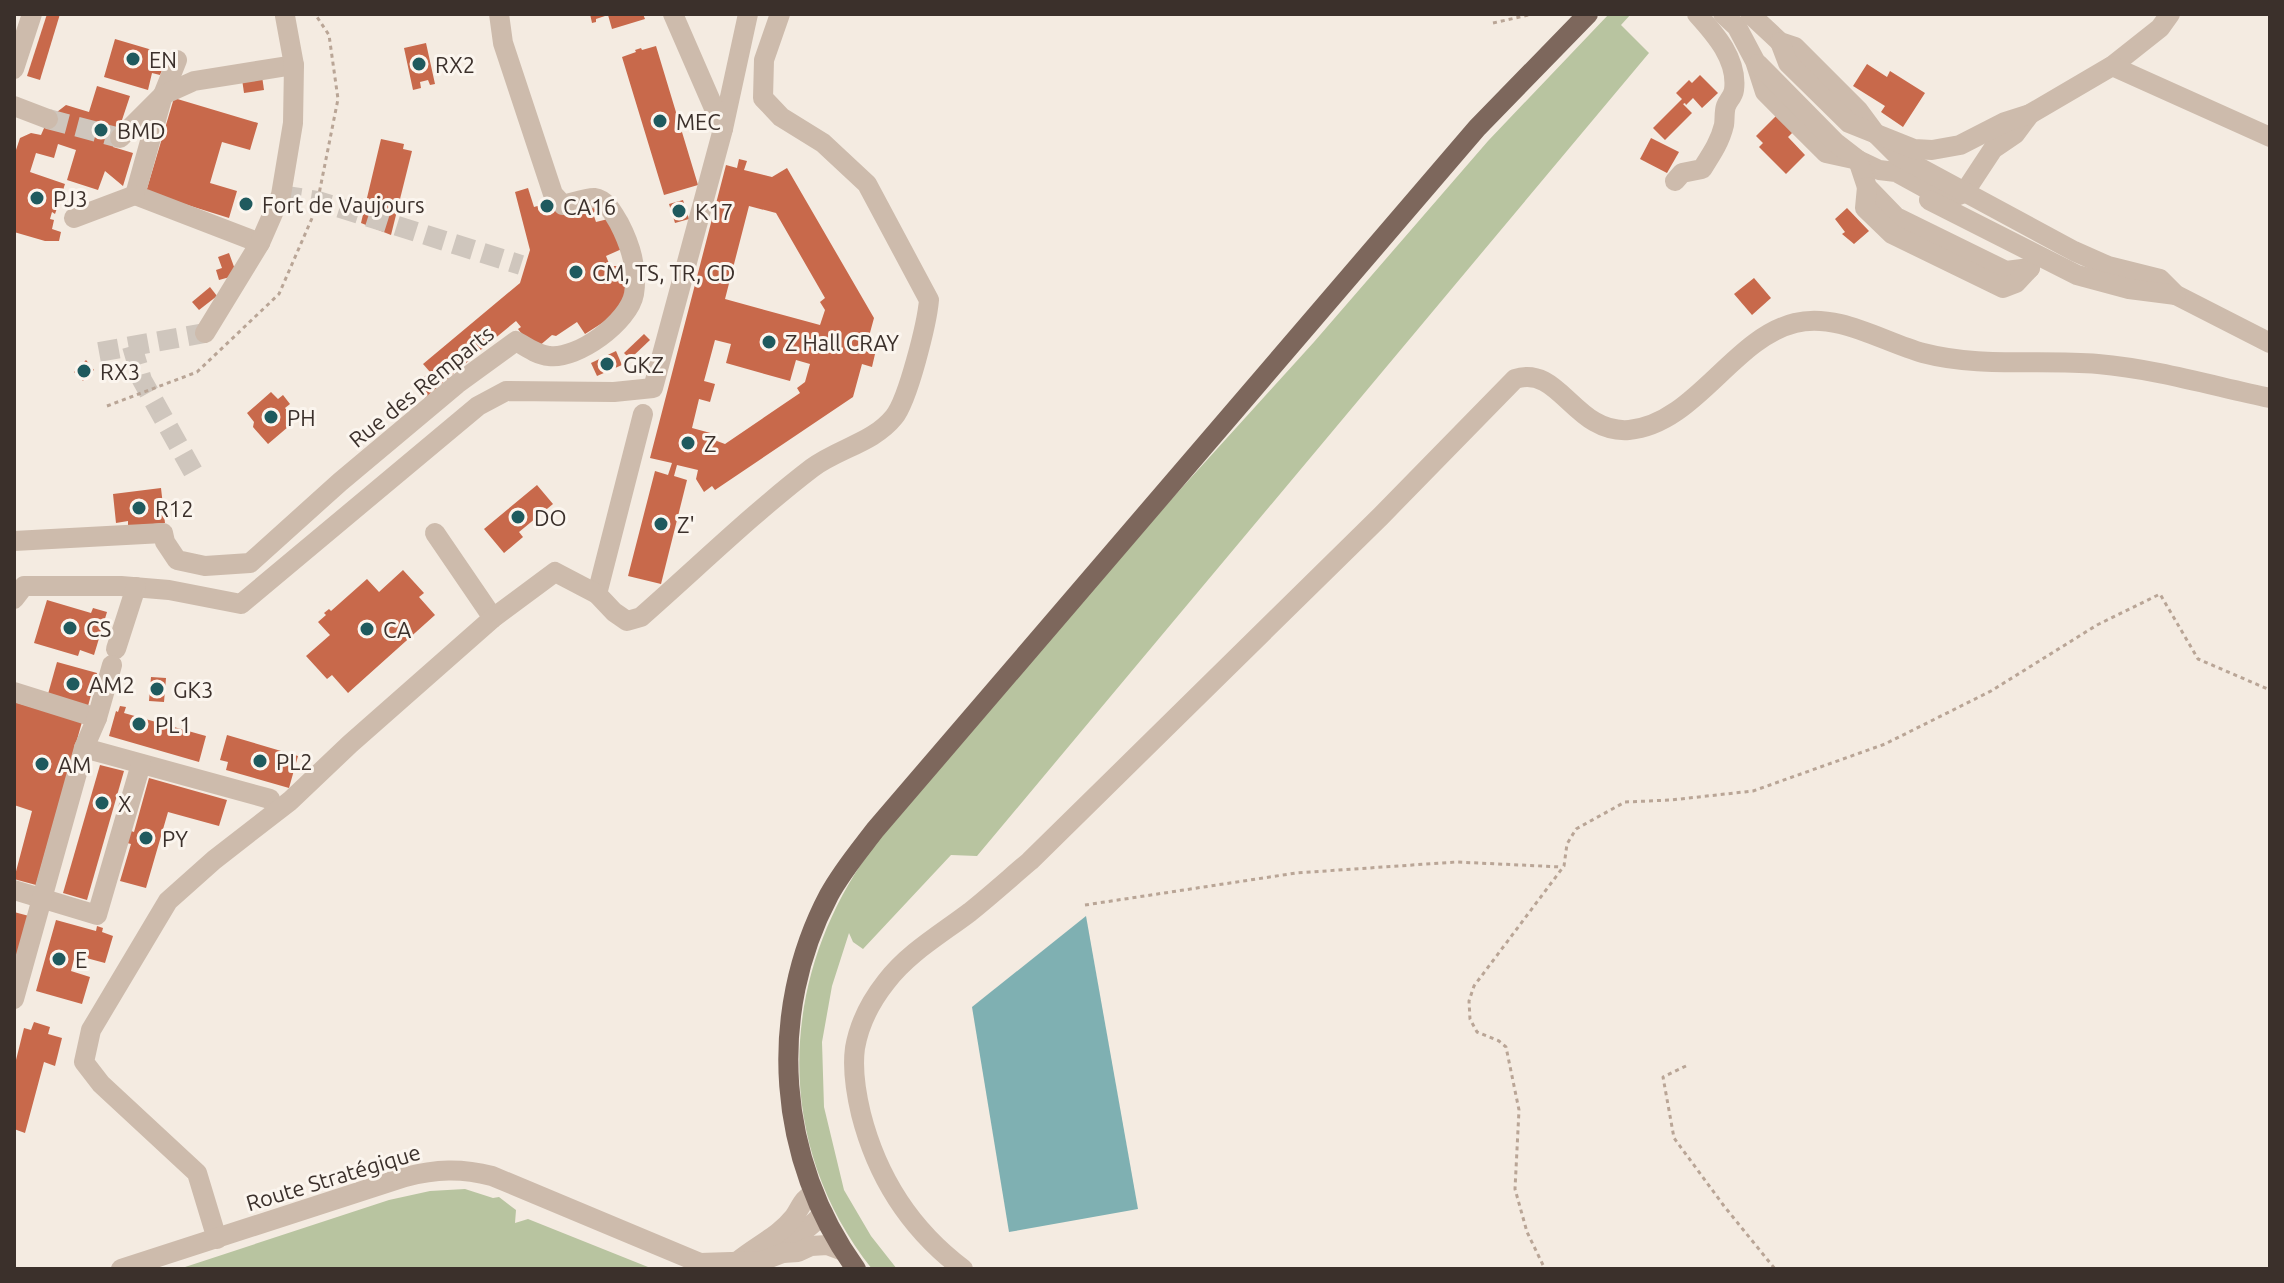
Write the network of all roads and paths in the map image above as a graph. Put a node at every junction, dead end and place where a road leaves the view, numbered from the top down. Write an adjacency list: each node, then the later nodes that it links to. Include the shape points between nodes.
1 (32, 14): 18 (street)
2 (499, 14): 41 (street, Rue des Remparts, via 503,43 553,194 563,205 594,198 609,206 627,238 635,268 634,296 622,318 573,352 551,357 516,341 457,384 250,563 205,566 177,560 163,533)
3 (673, 14): 24 (street)
4 (748, 14): 24 (street)
5 (780, 14): 43 (street, via 764,60 763,98 867,184 929,300 921,345 897,413 879,433 815,466 641,617 627,621)
6 (1533, 14): 13 (path)
7 (1588, 14): 58 (main road, via 1477,128 839,877 804,954 789,1036 793,1122)
8 (1697, 14): 23 (street, via 1730,59 1734,94 1725,108)
9 (1723, 14): 15 (street, via 1737,27)
10 (1749, 14): 15 (street); 25 (street, via 1780,42 1788,63 1849,123)
11 (2170, 14): 17 (street)
12 (285, 16): 16 (street)
13 (1493, 23)
14 (177, 60): 19 (street)
15 (1755, 61): 23 (street, via 1749,83); 28 (street, via 1765,92 1826,153)
16 (294, 65): 19 (street, via 194,81); 34 (street, via 293,123 281,195)
17 (2112, 66): 21 (street); 26 (street)
18 (14, 69)
19 (163, 95): 27 (street); 32 (street)
20 (14, 106): 22 (street)
21 (2030, 114): 25 (street, via 1960,145 1932,150 1914,149); 31 (street, via 2015,134 1993,149)
22 (48, 119)
23 (1725, 123): 30 (street, via 1702,169 1682,173)
24 (723, 129): 42 (street, via 653,388 506,391 478,406 241,604)
25 (1875, 133): 28 (street); 31 (street, via 1898,156)
26 (2270, 137)
27 (120, 138)
28 (1858, 160): 29 (street)
29 (1873, 178): 31 (street, via 1896,172 1927,189 1953,197); 35 (street, via 1889,180); 35 (street, via 1882,204 1896,217 2006,271); 35 (street, via 1865,208 1892,234 2003,288 2016,283)
30 (1675, 181)
31 (1964, 193): 35 (street)
32 (135, 195): 33 (street); 34 (street)
33 (74, 218)
34 (260, 243): 36 (street)
35 (2040, 254): 37 (street, via 2160,279 2176,295)
36 (205, 333)
37 (2270, 343)
38 (2270, 398): 67 (street, via 2126,367 1941,357 1807,320 1777,328 1684,404 1644,428 1608,429 1589,420 1537,376 1515,379 1030,861 919,949 866,1012 855,1048 855,1087 867,1135 902,1206 940,1252)
39 (643, 414): 43 (street)
40 (435, 533): 45 (street)
41 (14, 541)
42 (136, 587): 44 (street, via 24,586); 48 (street)
43 (597, 594): 45 (street, via 555,572)
44 (14, 599)
45 (493, 618): 60 (street, via 290,801 168,901 91,1030 84,1062 197,1173)
46 (2270, 690): 52 (path, via 2198,659 2160,594 2097,625 1991,691 1885,744 1753,791 1625,802 1576,829)
47 (14, 692): 48 (street)
48 (97, 718): 49 (street)
49 (84, 748): 50 (street); 54 (street)
50 (141, 764): 51 (street); 54 (street, via 97,915)
51 (270, 799)
52 (1564, 866): 55 (path, via 1456,862 1296,873); 64 (path, via 1490,962 1469,1001 1477,1032 1506,1047 1519,1110 1515,1189)
53 (14, 890): 54 (street)
54 (43, 899): 56 (street)
55 (1085, 905)
56 (14, 999)
57 (1686, 1066): 68 (path, via 1663,1077 1674,1138)
58 (814, 1193): 59 (main road); 63 (street)
59 (823, 1213): 61 (main road); 62 (street, via 790,1240)
60 (217, 1239): 63 (street, Route Stratégique, via 405,1177 460,1169 492,1176 700,1263); 65 (street, Route Stratégique)
61 (843, 1251): 62 (street, Route Stratégique, via 827,1245); 66 (main road)
62 (783, 1253): 63 (street, Route Stratégique)
63 (742, 1265)
64 (1543, 1265)
65 (121, 1269)
66 (856, 1269)
67 (963, 1269)
68 (1775, 1269)

